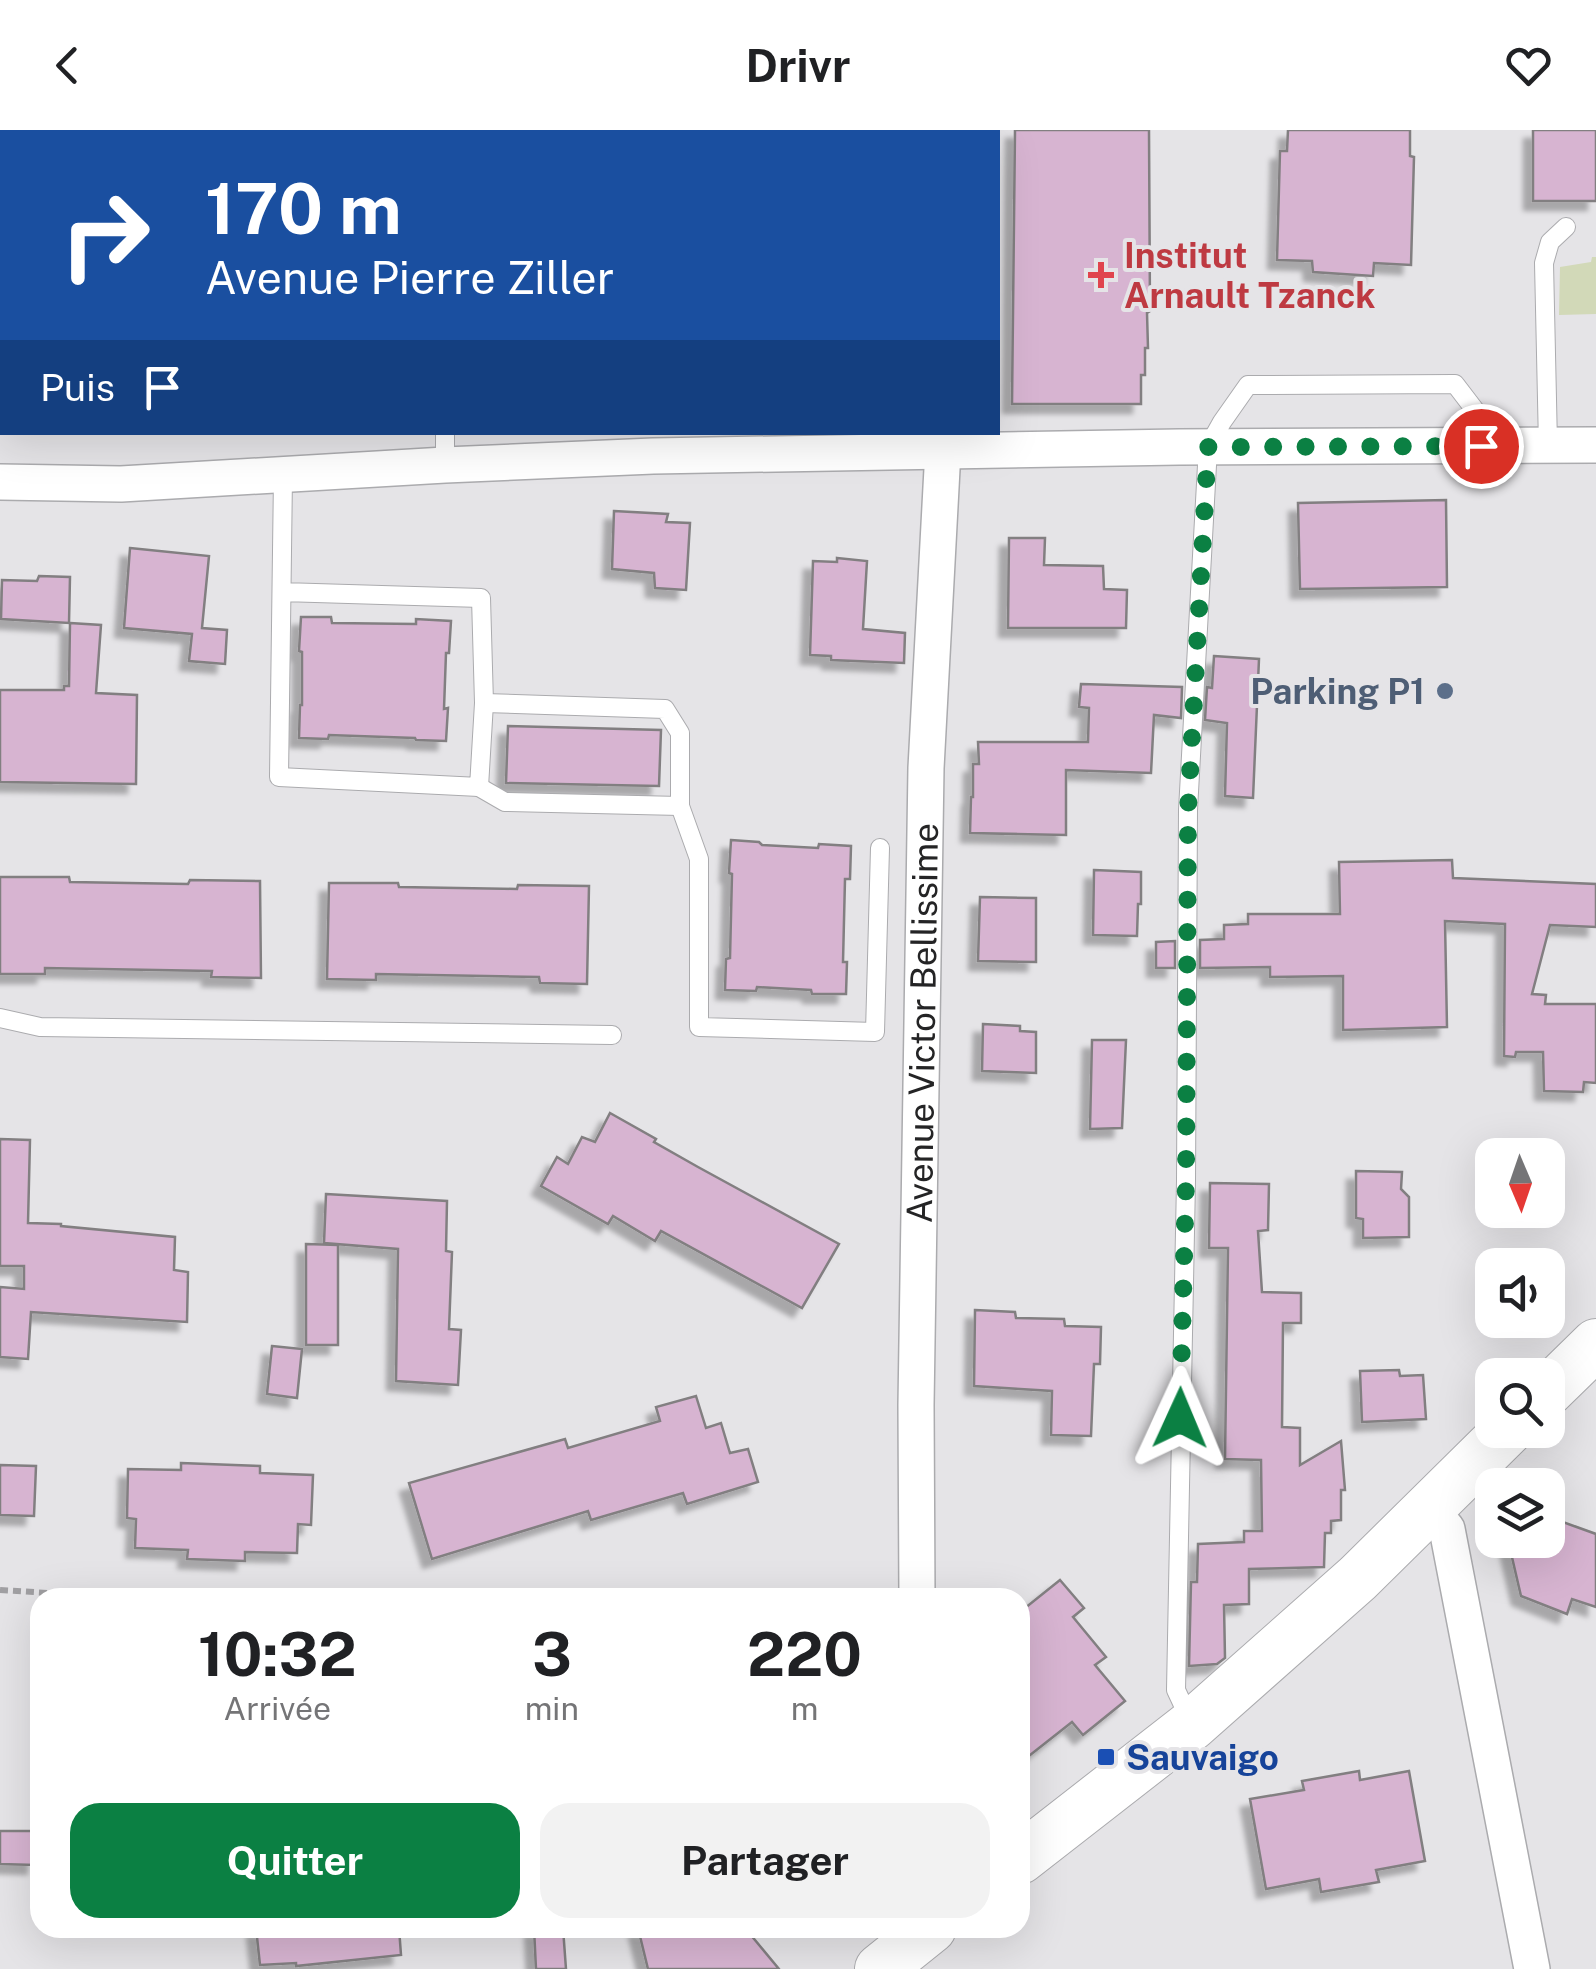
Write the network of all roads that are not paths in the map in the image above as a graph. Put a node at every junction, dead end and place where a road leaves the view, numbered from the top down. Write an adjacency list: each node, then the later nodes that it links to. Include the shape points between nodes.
1 (1566, 227): 4 (lane, via 1550,242 1544,263)
2 (979, 441): 7 (street); 9 (street)
3 (653, 444): 8 (street); 9 (street)
4 (1548, 445): 5 (street); 6 (street)
5 (1596, 445)
6 (1481, 446): 7 (street); 7 (lane, via 1480,418 1456,384 1248,385)
7 (1208, 447): 24 (lane, via 1188,810 1176,1690)
8 (445, 449): 10 (street)
9 (943, 450): 23 (street, Avenue Victor Bellissime, via 926,768)
10 (283, 476): 11 (street, via 107,485); 12 (lane)
11 (0, 482)
12 (282, 592): 13 (lane, via 481,598); 14 (lane, via 279,777)
13 (484, 703): 14 (lane); 15 (lane, via 665,708 680,734)
14 (480, 787): 15 (lane, via 505,802)
15 (680, 806): 16 (lane, via 698,859 699,1027 875,1032)
16 (880, 848)
17 (0, 1018): 18 (lane, via 40,1027)
18 (612, 1035)
19 (1596, 1344): 20 (main road)
20 (1565, 1375)
21 (1490, 1448): 22 (main road)
22 (1430, 1508): 24 (main road); 26 (street, via 1447,1530)
23 (918, 1588)
24 (1192, 1725): 25 (main road)
25 (1030, 1851)
26 (1532, 1969)

